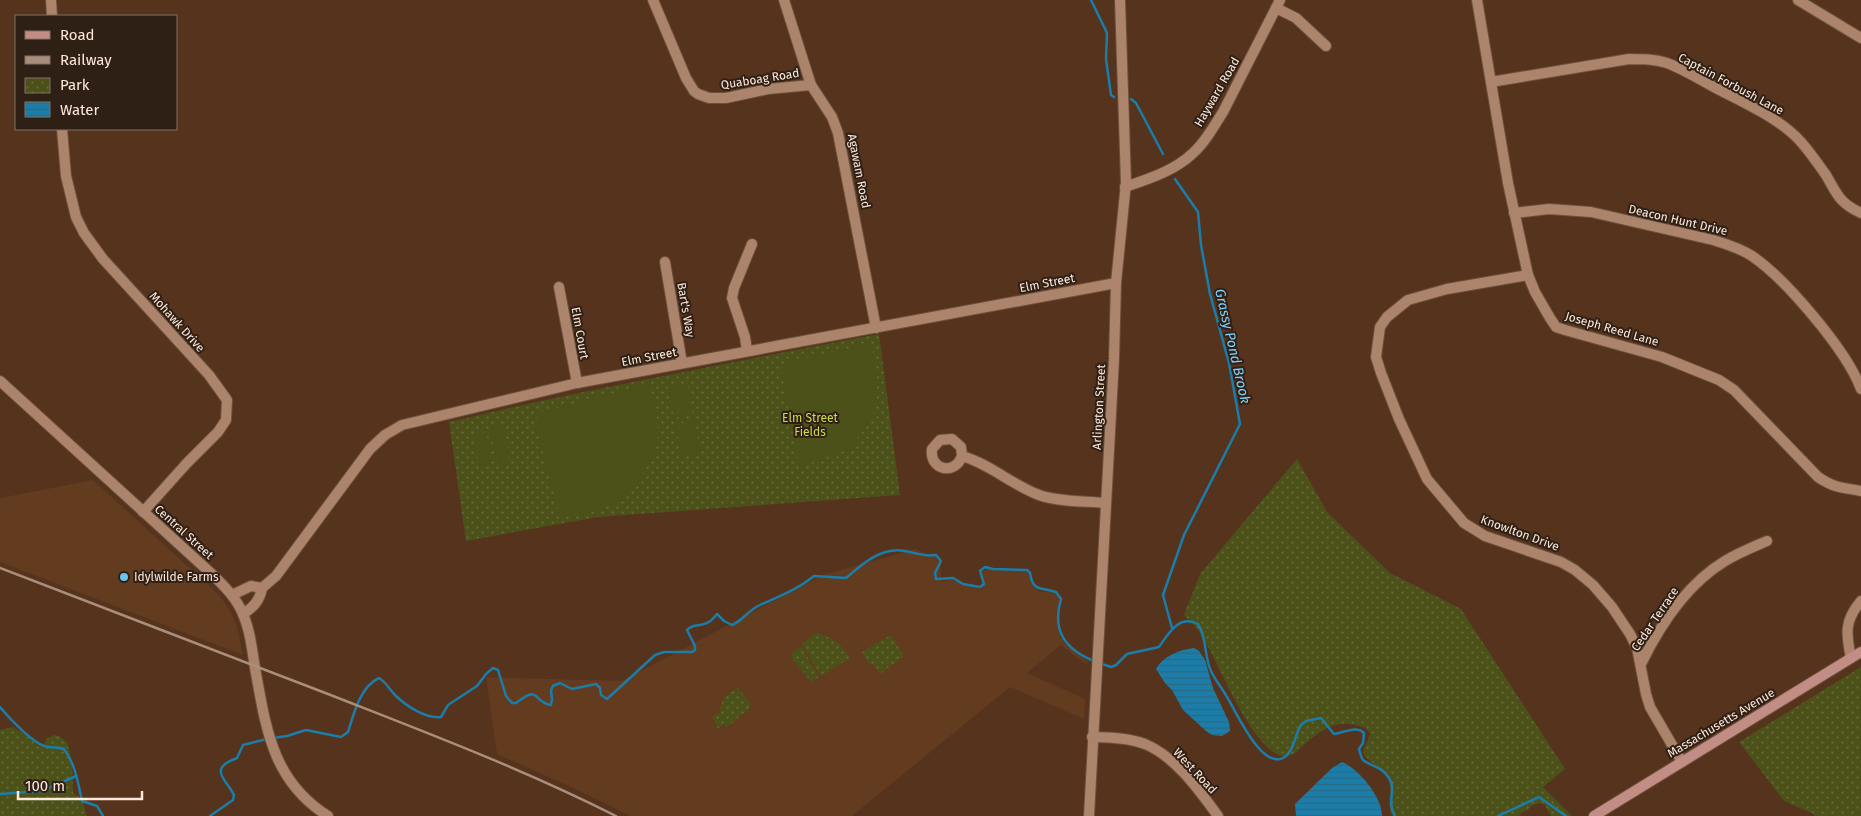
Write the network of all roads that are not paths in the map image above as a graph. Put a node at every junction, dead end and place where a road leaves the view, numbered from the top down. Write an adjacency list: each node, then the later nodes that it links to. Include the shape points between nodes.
1 (51, 0): 8 (street)
2 (653, 0): 12 (street, Quaboag Road, via 686,78 698,94 726,98 768,89)
3 (784, 0): 12 (street, Agawam Road)
4 (1120, 0): 14 (street, Arlington Street)
5 (1477, 0): 11 (street, Joseph Reed Lane)
6 (1798, 0): 9 (street)
7 (1278, 4): 10 (street); 14 (street, Hayward Road, via 1223,112 1192,154 1161,174)
8 (52, 15)
9 (1861, 38)
10 (1326, 46)
11 (1491, 82): 15 (street, Joseph Reed Lane); 16 (street, Captain Forbush Lane, via 1629,59 1649,58 1666,63 1786,128 1812,156 1842,201)
12 (811, 85): 22 (street, Agawam Road, via 832,117 838,133)
13 (62, 130): 31 (street, Mohawk Drive, via 66,176 76,217 84,233 209,375 227,400 226,420 218,432)
14 (1125, 187): 20 (street, Arlington Street)
15 (1514, 213): 19 (street, Joseph Reed Lane); 27 (street, Deacon Hunt Drive, via 1549,209 1591,212 1713,240 1751,255 1813,317 1846,361)
16 (1861, 213)
17 (752, 244): 23 (street, via 732,298)
18 (664, 262): 24 (street, Bart's Way)
19 (1528, 274): 29 (street, Joseph Reed Lane, via 1556,327 1662,357 1719,380 1734,390 1818,478 1838,488); 39 (street, Knowlton Drive, via 1408,300 1380,327 1376,357 1415,457 1445,501 1464,523 1485,536 1575,570 1593,585 1621,620 1637,648)
20 (1116, 283): 22 (street, Elm Street); 30 (street, Arlington Street)
21 (559, 287): 26 (street, Elm Court)
22 (876, 328): 23 (street, Elm Street)
23 (747, 351): 24 (street, Elm Street)
24 (682, 363): 26 (street, Elm Street)
25 (0, 381): 31 (street, Central Street)
26 (577, 383): 33 (street, Elm Street, via 420,420 390,431 365,455 276,576)
27 (1861, 389)
28 (962, 456): 30 (street, via 1039,495)
29 (1861, 491)
30 (1106, 503): 40 (street, Arlington Street)
31 (143, 512): 34 (street, Central Street)
32 (1766, 541): 39 (street, Cedar Terrace, via 1724,562 1691,589)
33 (262, 588): 34 (street, via 250,586); 36 (street, Elm Street, via 252,608)
34 (232, 595): 36 (street, Central Street)
35 (1861, 601): 38 (street, via 1850,615 1847,628)
36 (243, 614): 42 (street, Central Street, via 272,747 294,788)
37 (1861, 652): 38 (main road, Massachusetts Avenue)
38 (1852, 658): 41 (main road, Massachusetts Avenue)
39 (1641, 664): 41 (street, Knowlton Drive, via 1650,707)
40 (1092, 737): 43 (street, Arlington Street); 44 (street, West Road, via 1129,740 1165,756)
41 (1682, 762): 45 (main road, Massachusetts Avenue)
42 (328, 816)
43 (1089, 816)
44 (1218, 816)
45 (1594, 816)

